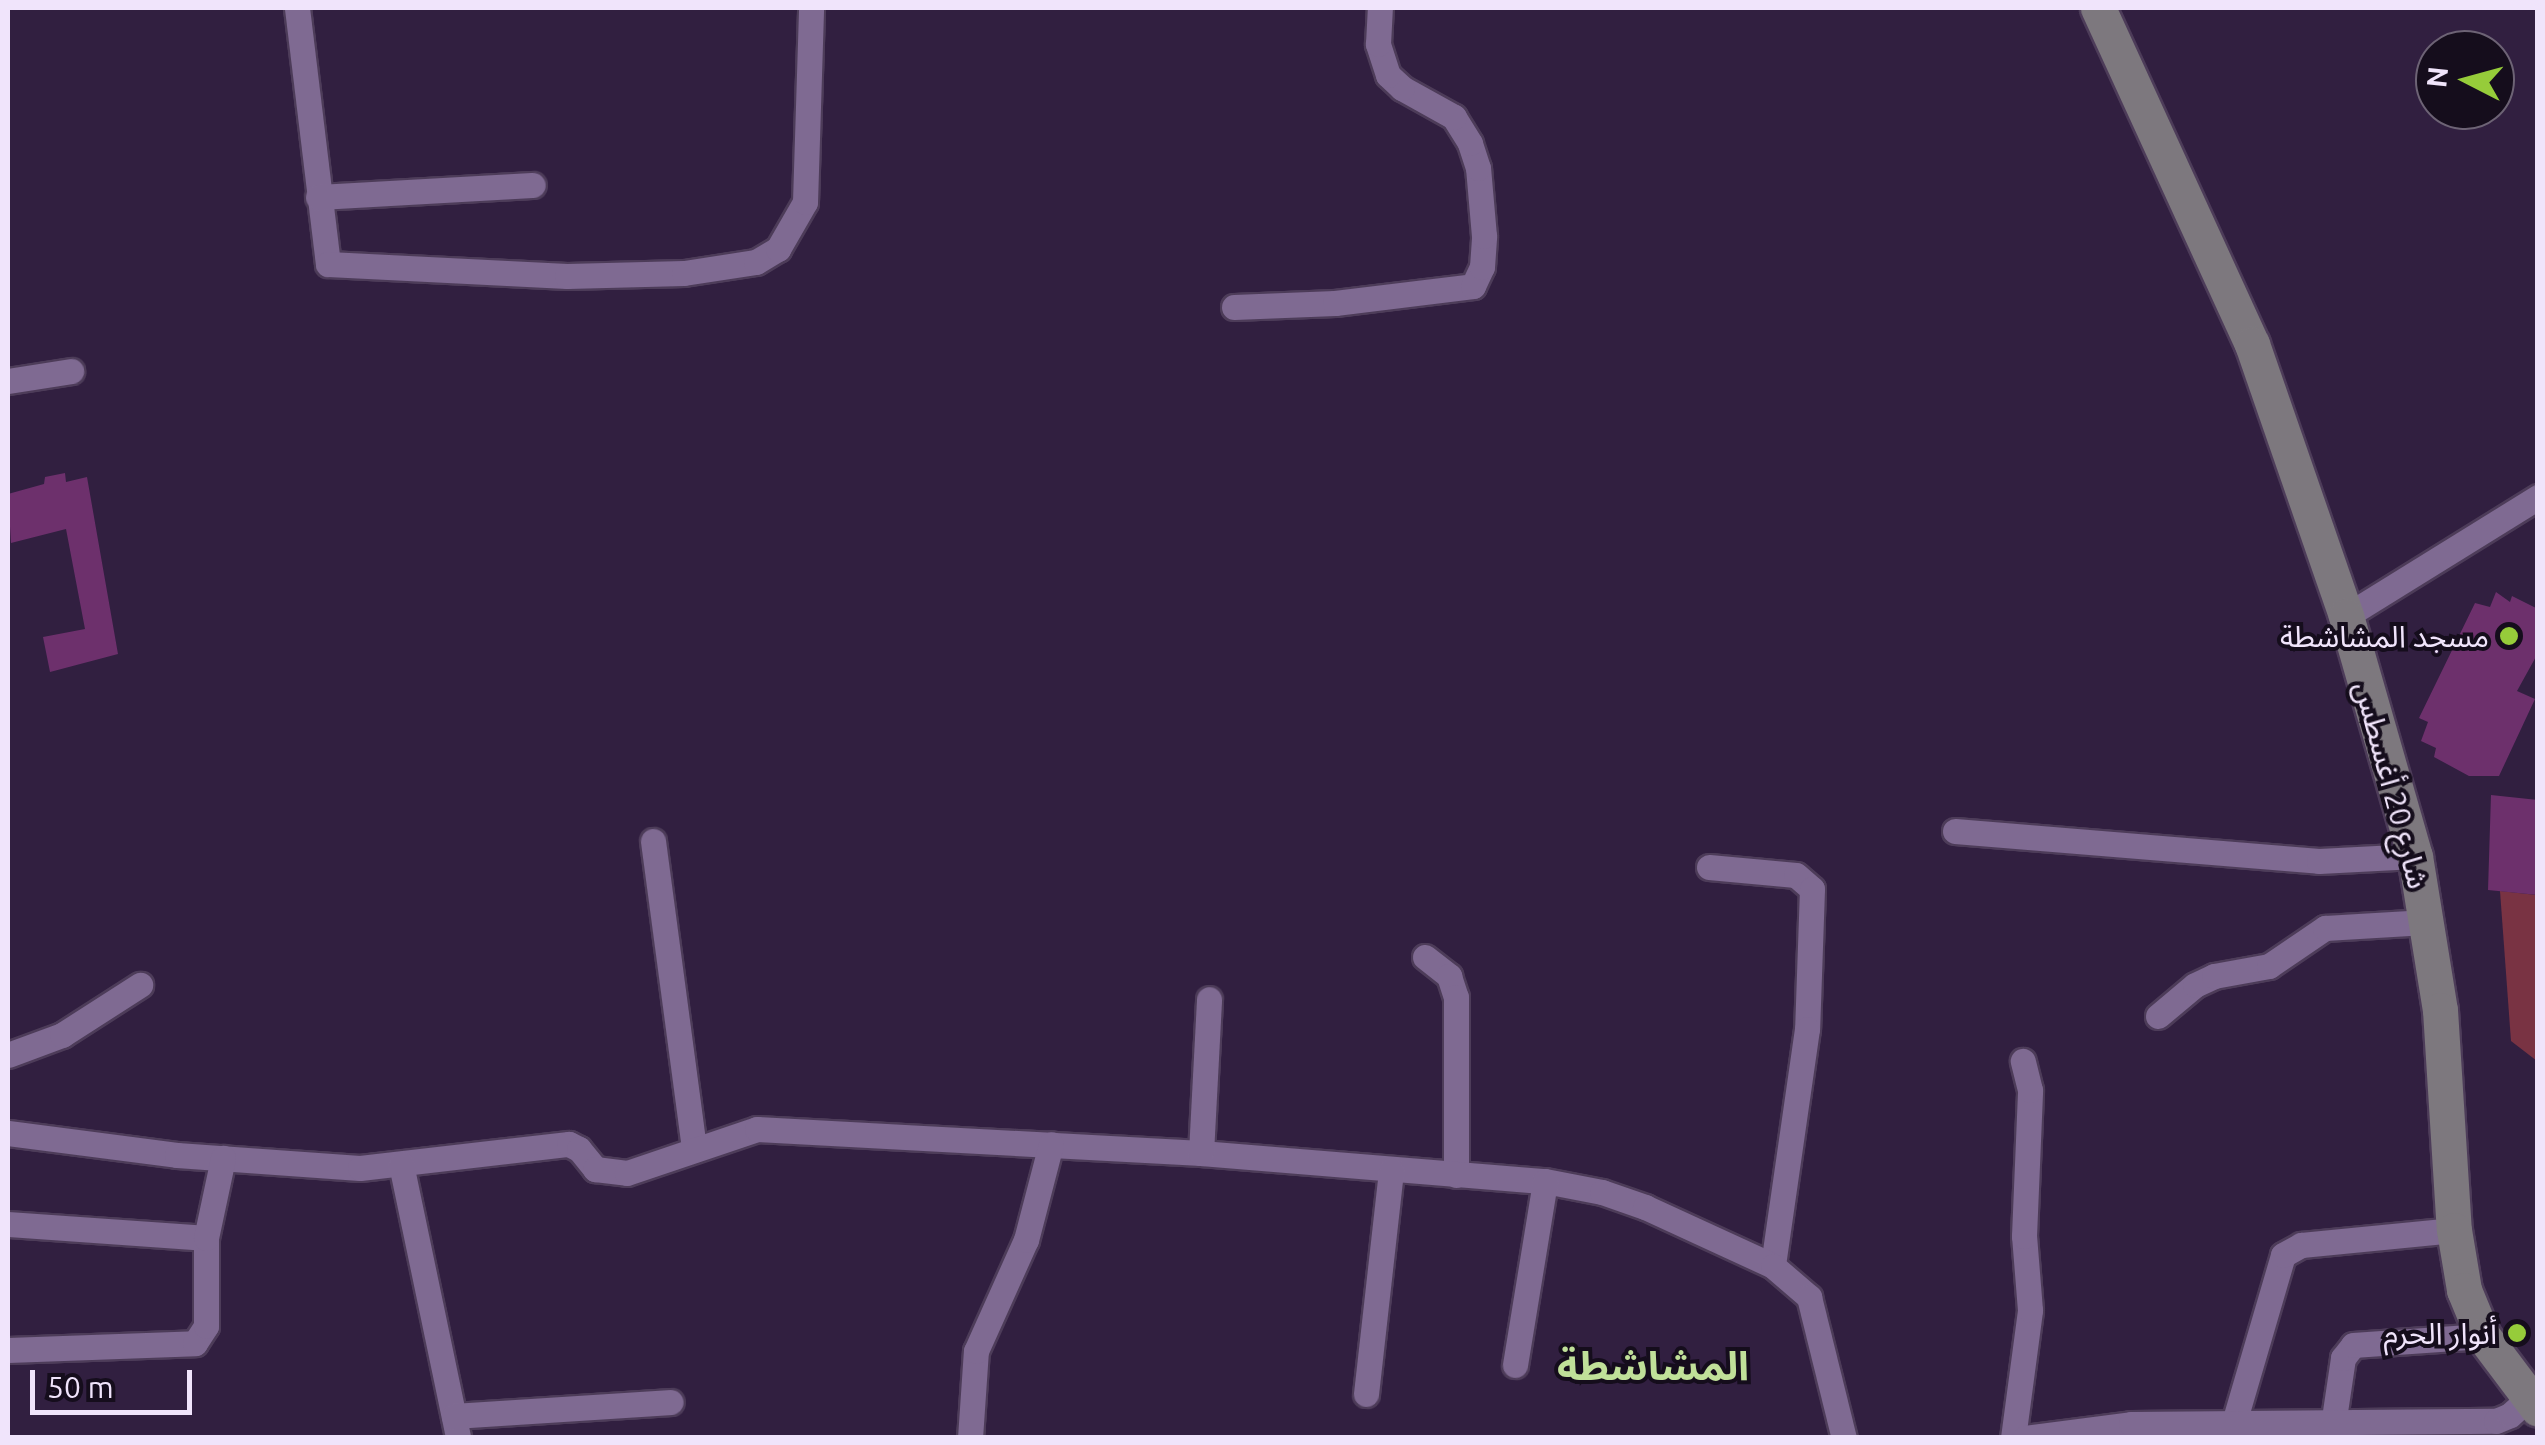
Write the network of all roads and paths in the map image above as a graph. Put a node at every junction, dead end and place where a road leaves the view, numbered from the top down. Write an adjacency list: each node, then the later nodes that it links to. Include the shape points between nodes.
1 (297, 8): 6 (street)
2 (811, 8): 6 (street, via 805,202 778,249 756,262 566,276 345,268 328,264 324,255)
3 (1380, 8): 7 (street, via 1378,44 1388,75 1454,117 1470,143 1484,236 1473,286 1335,304)
4 (2098, 8): 11 (street, شارع 20 أغسطس, via 2252,344)
5 (533, 186): 6 (street)
6 (318, 197)
7 (1234, 307)
8 (70, 370): 9 (street)
9 (8, 381)
10 (2538, 497): 11 (street)
11 (2346, 616): 14 (street, شارع 20 أغسطس)
12 (1955, 830): 14 (street, via 2319,861)
13 (653, 841): 25 (street)
14 (2415, 856): 16 (street, شارع 20 أغسطس)
15 (1708, 868): 35 (street, via 1796,876 1812,889 1808,1029)
16 (2426, 922): 20 (street, via 2325,928 2269,966 2195,986); 33 (street, شارع 20 أغسطس, via 2440,1010)
17 (1425, 957): 30 (street, via 1449,976 1456,997)
18 (140, 986): 21 (street, via 62,1035)
19 (1210, 1000): 26 (street)
20 (2158, 1016)
21 (8, 1056)
22 (2023, 1060): 47 (street, via 2030,1090 2024,1217 2030,1310)
23 (8, 1132): 27 (street)
24 (1051, 1144): 25 (street, via 757,1129); 26 (street); 45 (street, via 1026,1240 976,1350)
25 (694, 1150): 28 (street, via 627,1172 595,1169 569,1144)
26 (1201, 1154): 29 (street)
27 (223, 1158): 28 (street, via 360,1168); 34 (street)
28 (400, 1164): 44 (street)
29 (1391, 1170): 30 (street); 39 (street)
30 (1456, 1174): 31 (street)
31 (1545, 1181): 35 (street, via 1645,1207); 38 (street)
32 (8, 1224): 34 (street)
33 (2454, 1230): 36 (street, شارع 20 أغسطس, via 2464,1290); 43 (street, via 2301,1245 2283,1255)
34 (206, 1238): 37 (street, via 206,1326 195,1343)
35 (1773, 1266): 46 (street, via 1809,1298)
36 (2483, 1336): 40 (street, شارع 20 أغسطس); 42 (street, via 2352,1345 2343,1358)
37 (8, 1350)
38 (1515, 1365)
39 (1366, 1394)
40 (2534, 1398): 42 (street, via 2496,1421)
41 (671, 1402): 44 (street)
42 (2333, 1425): 43 (street)
43 (2234, 1426): 48 (street, via 2131,1424)
44 (456, 1427)
45 (970, 1438)
46 (1844, 1438)
47 (2013, 1438)
48 (2026, 1438)

